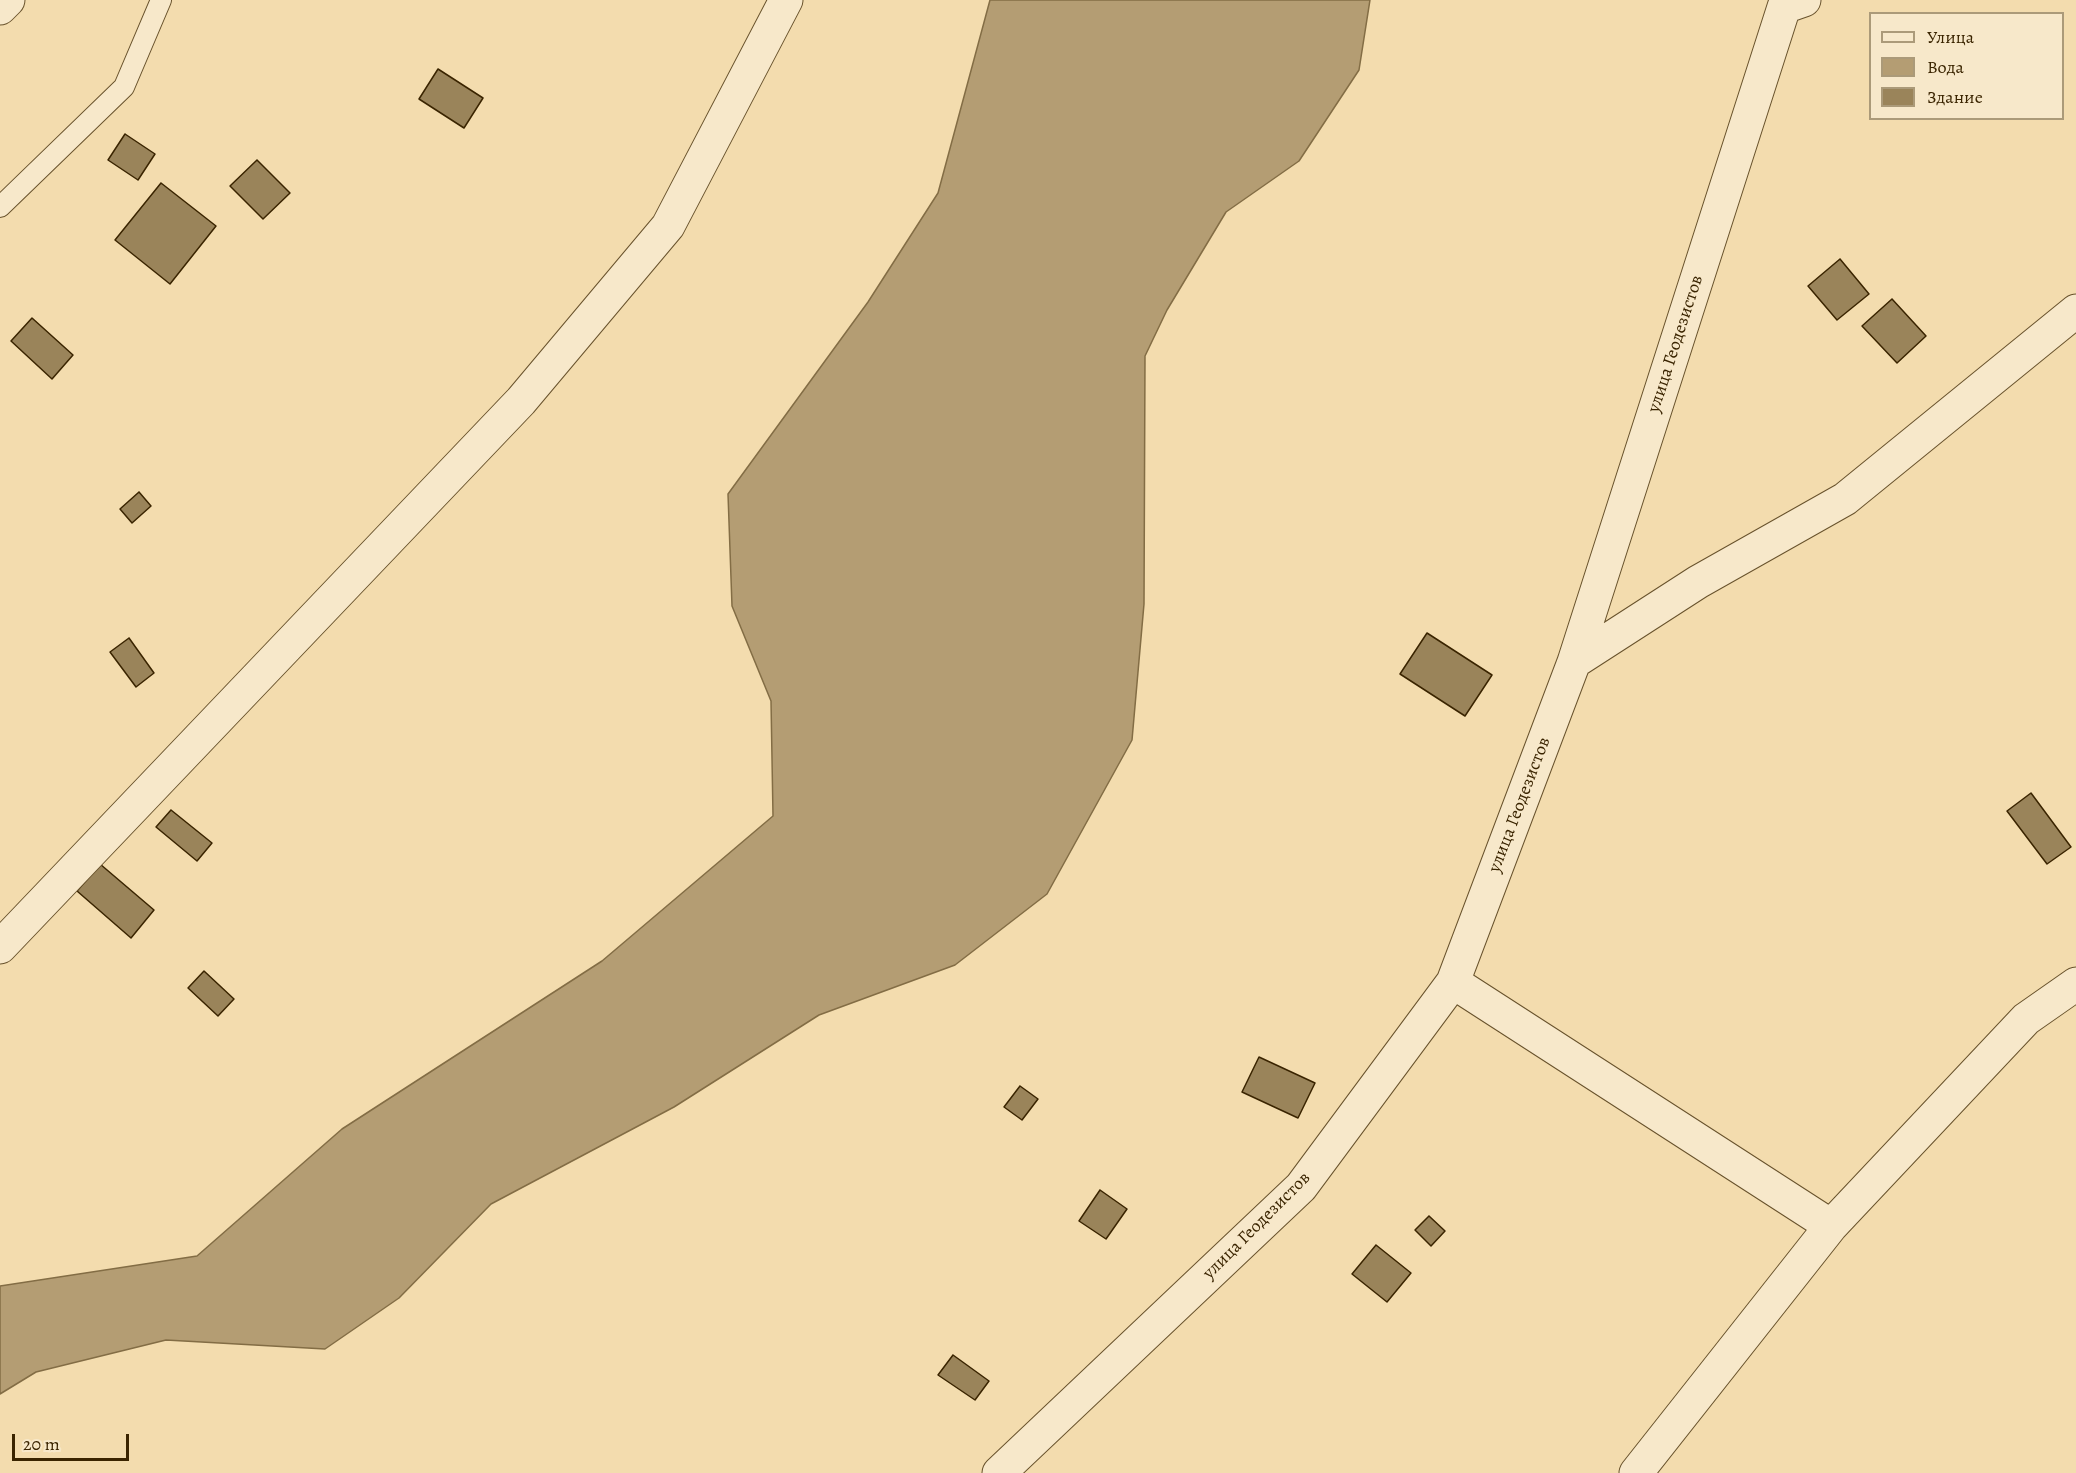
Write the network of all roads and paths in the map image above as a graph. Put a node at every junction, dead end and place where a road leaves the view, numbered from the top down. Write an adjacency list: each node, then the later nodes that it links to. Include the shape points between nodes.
1 (8, 0): 5 (street)
2 (161, 0): 6 (lane, via 124,87)
3 (786, 0): 9 (street, via 668,226 521,401)
4 (1791, 2): 8 (street, улица Геодезистов)
5 (0, 8)
6 (0, 207)
7 (2076, 311): 8 (street, via 1845,500 1698,582)
8 (1574, 662): 10 (street, улица Геодезистов)
9 (0, 947)
10 (1453, 982): 12 (street); 13 (street, улица Геодезистов, via 1301,1187)
11 (2076, 984): 12 (street, via 2026,1019)
12 (1831, 1226): 14 (street)
13 (999, 1473)
14 (1636, 1473)

